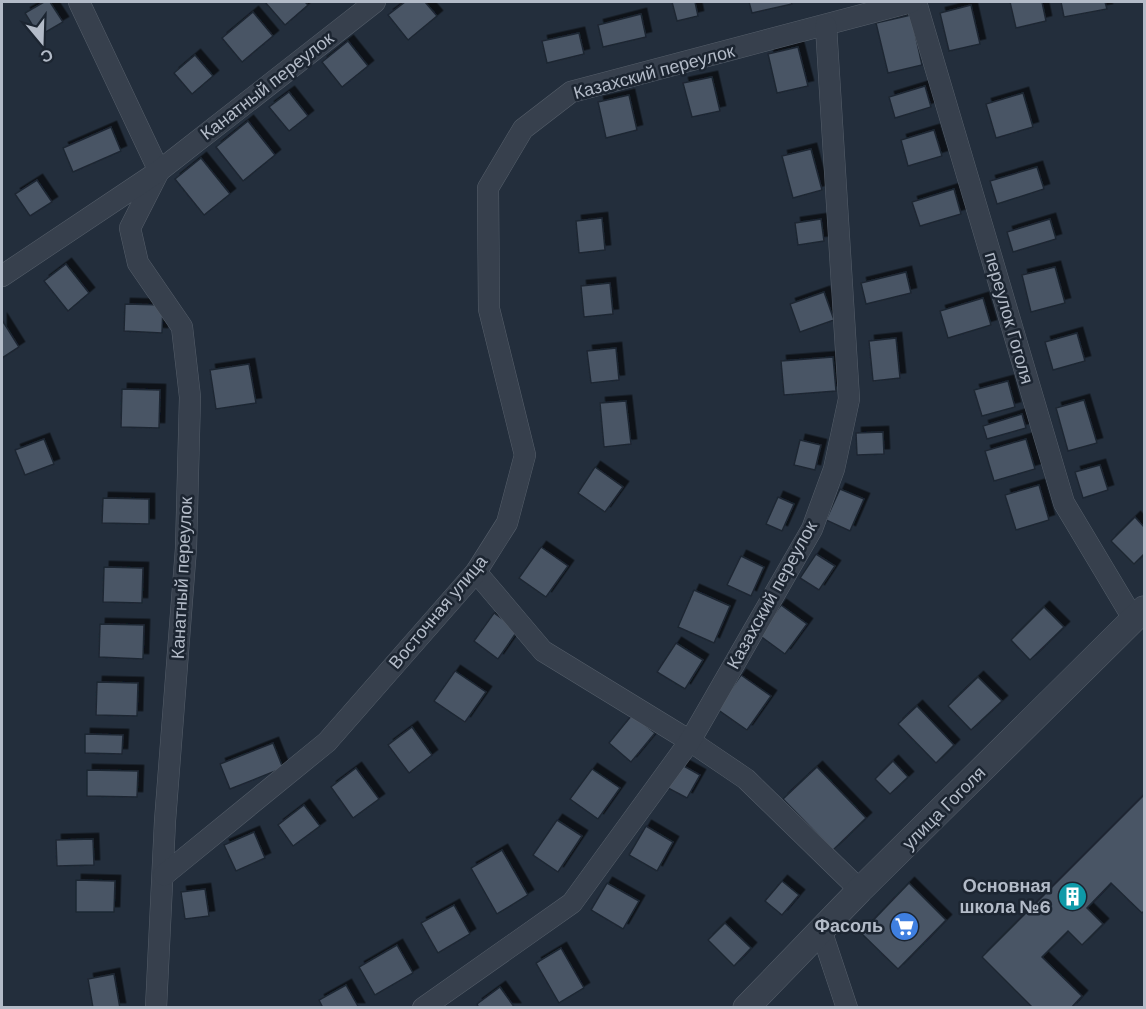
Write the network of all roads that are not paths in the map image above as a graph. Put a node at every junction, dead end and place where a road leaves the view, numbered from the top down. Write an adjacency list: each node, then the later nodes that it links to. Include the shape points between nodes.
1 (79, 2): 6 (street)
2 (375, 2): 6 (street, Канатный переулок)
3 (911, 2): 5 (street, Казахский переулок)
4 (916, 2): 10 (street, переулок Гоголя, via 1064,503)
5 (826, 26): 7 (street, Казахский переулок, via 572,92 524,129); 11 (street, Казахский переулок, via 849,399 834,469 812,529)
6 (159, 171): 8 (street, Канатный переулок); 12 (street, Канатный переулок, via 130,228 138,263 182,327 190,397 186,548)
7 (488, 188): 9 (street, Восточная улица, via 489,309 525,455 507,522)
8 (2, 276)
9 (476, 572): 11 (street, via 543,651); 12 (street, Восточная улица, via 327,742)
10 (1139, 615): 13 (street, улица Гоголя)
11 (690, 741): 13 (street, via 746,779); 16 (street, Казахский переулок, via 572,903)
12 (164, 875): 15 (street, Канатный переулок)
13 (860, 890): 14 (street, улица Гоголя)
14 (821, 930): 17 (street, улица Гоголя); 18 (street)
15 (156, 1008)
16 (423, 1008)
17 (746, 1008)
18 (847, 1008)

